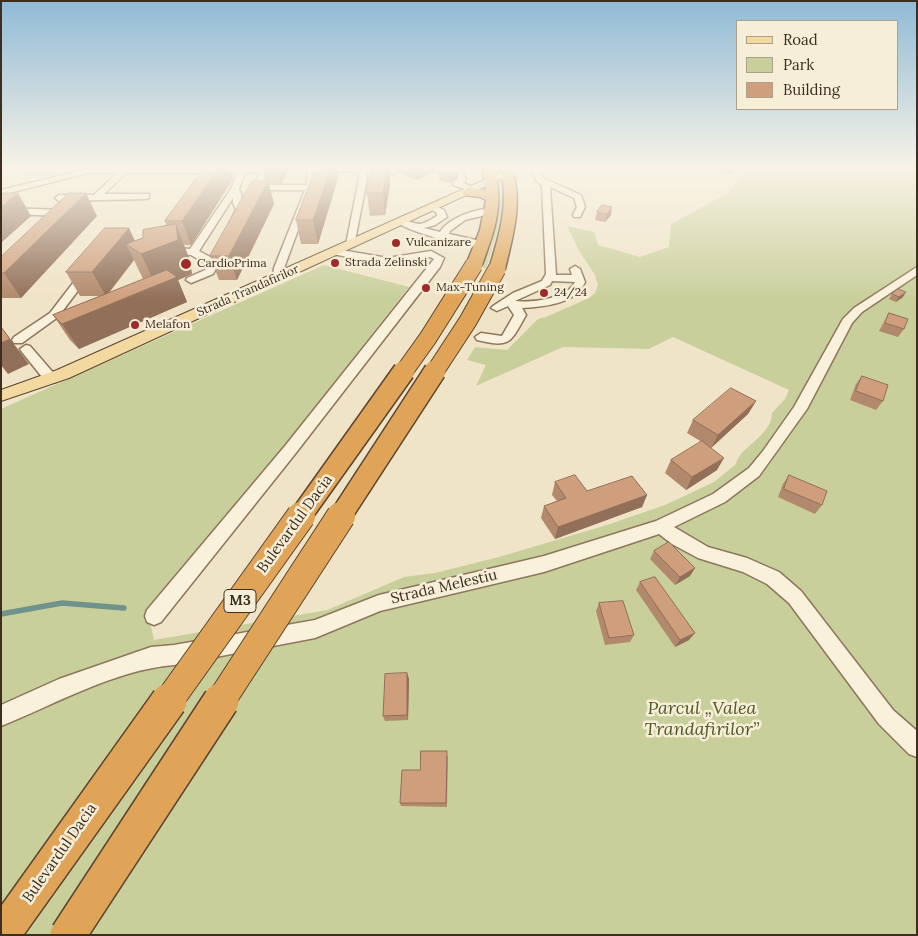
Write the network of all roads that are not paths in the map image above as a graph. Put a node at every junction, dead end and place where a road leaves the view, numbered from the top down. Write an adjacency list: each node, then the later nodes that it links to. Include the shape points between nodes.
1 (220, 212): 22 (street)
2 (239, 212): 17 (street)
3 (300, 212): 28 (street)
4 (358, 212): 19 (street)
5 (425, 212): 15 (main road, Strada Trandafirilor)
6 (440, 212): 16 (street, via 442,216 432,223)
7 (477, 212): 18 (street, via 446,228)
8 (491, 212): 24 (highway, Bulevardul Dacia / M3)
9 (510, 212): 24 (highway, Bulevardul Dacia / M3, via 506,237)
10 (548, 212): 29 (street, via 552,266)
11 (578, 212): 14 (street)
12 (3, 213): 13 (street)
13 (68, 213)
14 (577, 215)
15 (402, 222): 16 (street); 19 (main road, Strada Trandafirilor)
16 (415, 228): 18 (street)
17 (229, 233)
18 (444, 237): 24 (street)
19 (351, 244): 23 (main road, Strada Trandafirilor)
20 (222, 249): 26 (street)
21 (161, 250): 22 (street)
22 (192, 252): 26 (street)
23 (335, 252): 28 (main road, Strada Trandafirilor); 37 (street, via 388,261 431,254 439,258 296,442)
24 (484, 259): 40 (highway, Bulevardul Dacia / M3, bridge); 41 (highway, Bulevardul Dacia / M3, bridge, via 468,321)
25 (93, 264): 34 (street, via 54,314 22,344)
26 (214, 264): 30 (street, via 209,272)
27 (917, 270): 36 (street, Strada Melestiu, via 847,321 800,409 754,472 719,498)
28 (278, 278): 34 (main road, Strada Trandafirilor)
29 (549, 278): 31 (street, via 546,283 517,295); 31 (street, via 577,273 579,287 546,304)
30 (191, 280)
31 (512, 303): 32 (street); 33 (street, via 520,315 507,338)
32 (497, 308)
33 (481, 337)
34 (51, 379): 35 (main road, Strada Trandafirilor)
35 (1, 396)
36 (661, 526): 38 (street, Strada Melestiu, via 544,564 379,603 315,629 151,657 59,688); 39 (street, via 704,553 773,578 795,597 886,717)
37 (154, 616)
38 (1, 716)
39 (917, 746)
40 (2, 935)
41 (68, 935)

